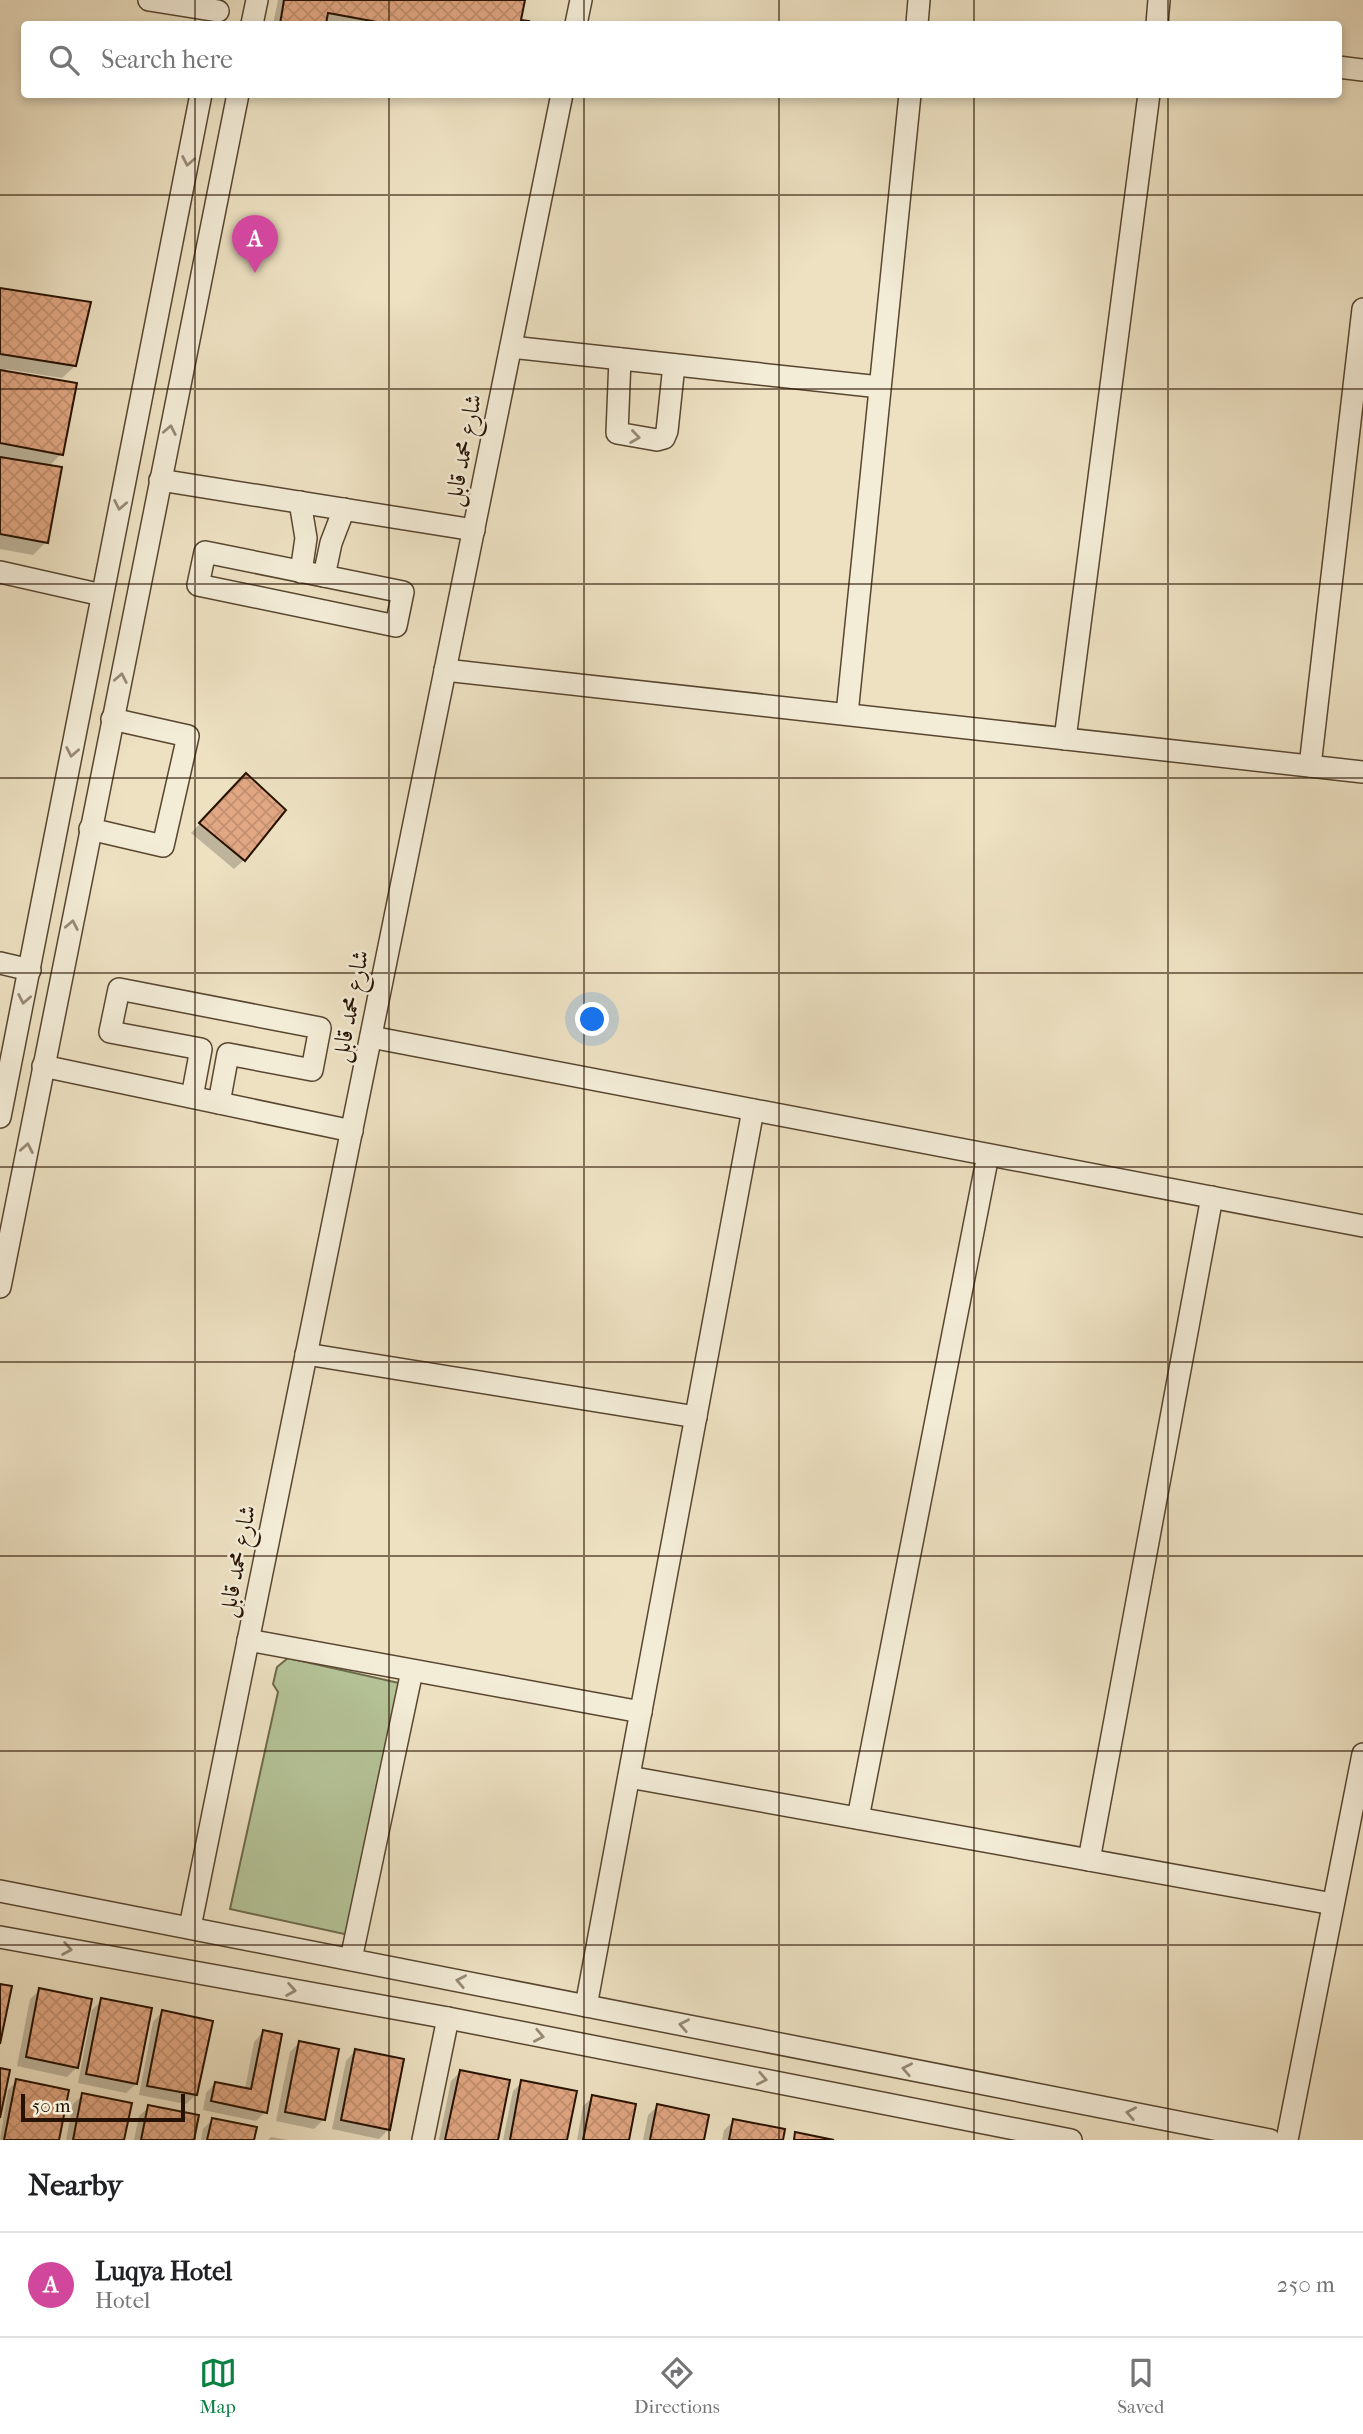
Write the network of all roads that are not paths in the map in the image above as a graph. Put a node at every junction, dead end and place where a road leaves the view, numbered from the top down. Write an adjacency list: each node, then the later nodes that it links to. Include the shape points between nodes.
1 (149, 0): 6 (street)
2 (257, 0): 7 (street)
3 (581, 0): 8 (street)
4 (919, 0): 9 (street)
5 (1159, 0): 10 (street)
6 (218, 12)
7 (253, 21)
8 (577, 21)
9 (917, 21)
10 (1157, 21)
11 (1342, 67): 12 (street)
12 (1363, 70)
13 (200, 98): 18 (street, one-way to 18)
14 (237, 98): 19 (street)
15 (561, 98): 21 (street, شارع محمد قابل)
16 (910, 98): 24 (street)
17 (1148, 98): 36 (street)
18 (173, 241): 19 (street); 32 (street, one-way to 32)
19 (206, 247): 25 (street, one-way to 19)
20 (1363, 309): 37 (street)
21 (511, 347): 22 (street); 28 (street, شارع محمد قابل)
22 (620, 359): 23 (street); 23 (street, one-way to 23, via 617,433 656,440 664,438 667,431)
23 (674, 365): 24 (street)
24 (880, 387): 34 (street)
25 (160, 480): 26 (street); 35 (street, one-way to 25)
26 (300, 502): 27 (street); 30 (street, via 306,538)
27 (344, 509): 28 (street); 31 (street)
28 (474, 530): 33 (street, شارع محمد قابل)
29 (0, 572): 32 (street)
30 (301, 572): 31 (street); 31 (street, via 205,552 198,585 396,626 403,592)
31 (324, 576)
32 (102, 595): 41 (street, one-way to 41)
33 (445, 670): 34 (street); 42 (street, شارع محمد قابل)
34 (847, 715): 36 (street)
35 (112, 719): 39 (street); 39 (street, via 188,736 163,846)
36 (1065, 739): 37 (street)
37 (1310, 766): 38 (street)
38 (1363, 772)
39 (90, 830): 45 (street, one-way to 39)
40 (0, 963): 41 (street)
41 (30, 970): 49 (street, one-way to 49)
42 (370, 1037): 48 (street); 50 (street, شارع محمد قابل)
43 (201, 1049): 44 (street); 44 (street, via 110,1032 118,989 320,1028 312,1070); 46 (street)
44 (228, 1054): 47 (street)
45 (43, 1066): 46 (street); 54 (street, one-way to 45)
46 (192, 1097): 47 (street)
47 (219, 1103): 50 (street)
48 (753, 1110): 51 (street); 56 (street)
49 (0, 1117)
50 (352, 1131): 55 (street, شارع محمد قابل)
51 (988, 1155): 52 (street); 62 (street)
52 (1212, 1197): 53 (street); 63 (street)
53 (1363, 1226)
54 (0, 1287)
55 (306, 1354): 56 (street); 57 (street, شارع محمد قابل)
56 (696, 1417): 59 (street)
57 (248, 1640): 58 (street); 66 (street, شارع محمد قابل)
58 (412, 1671): 59 (street); 68 (street)
59 (641, 1712): 61 (street)
60 (1363, 1755): 65 (street)
61 (629, 1777): 62 (street); 69 (street)
62 (858, 1818): 63 (street)
63 (1089, 1860): 65 (street)
64 (0, 1891): 66 (street)
65 (1333, 1905): 74 (street)
66 (190, 1927): 68 (street)
67 (0, 1937): 70 (street, one-way to 70)
68 (351, 1959): 69 (street, one-way to 68)
69 (586, 2006): 73 (street, one-way to 69)
70 (448, 2018): 71 (street); 72 (street, one-way to 72)
71 (423, 2140)
72 (1071, 2140)
73 (1270, 2140)
74 (1287, 2140)

